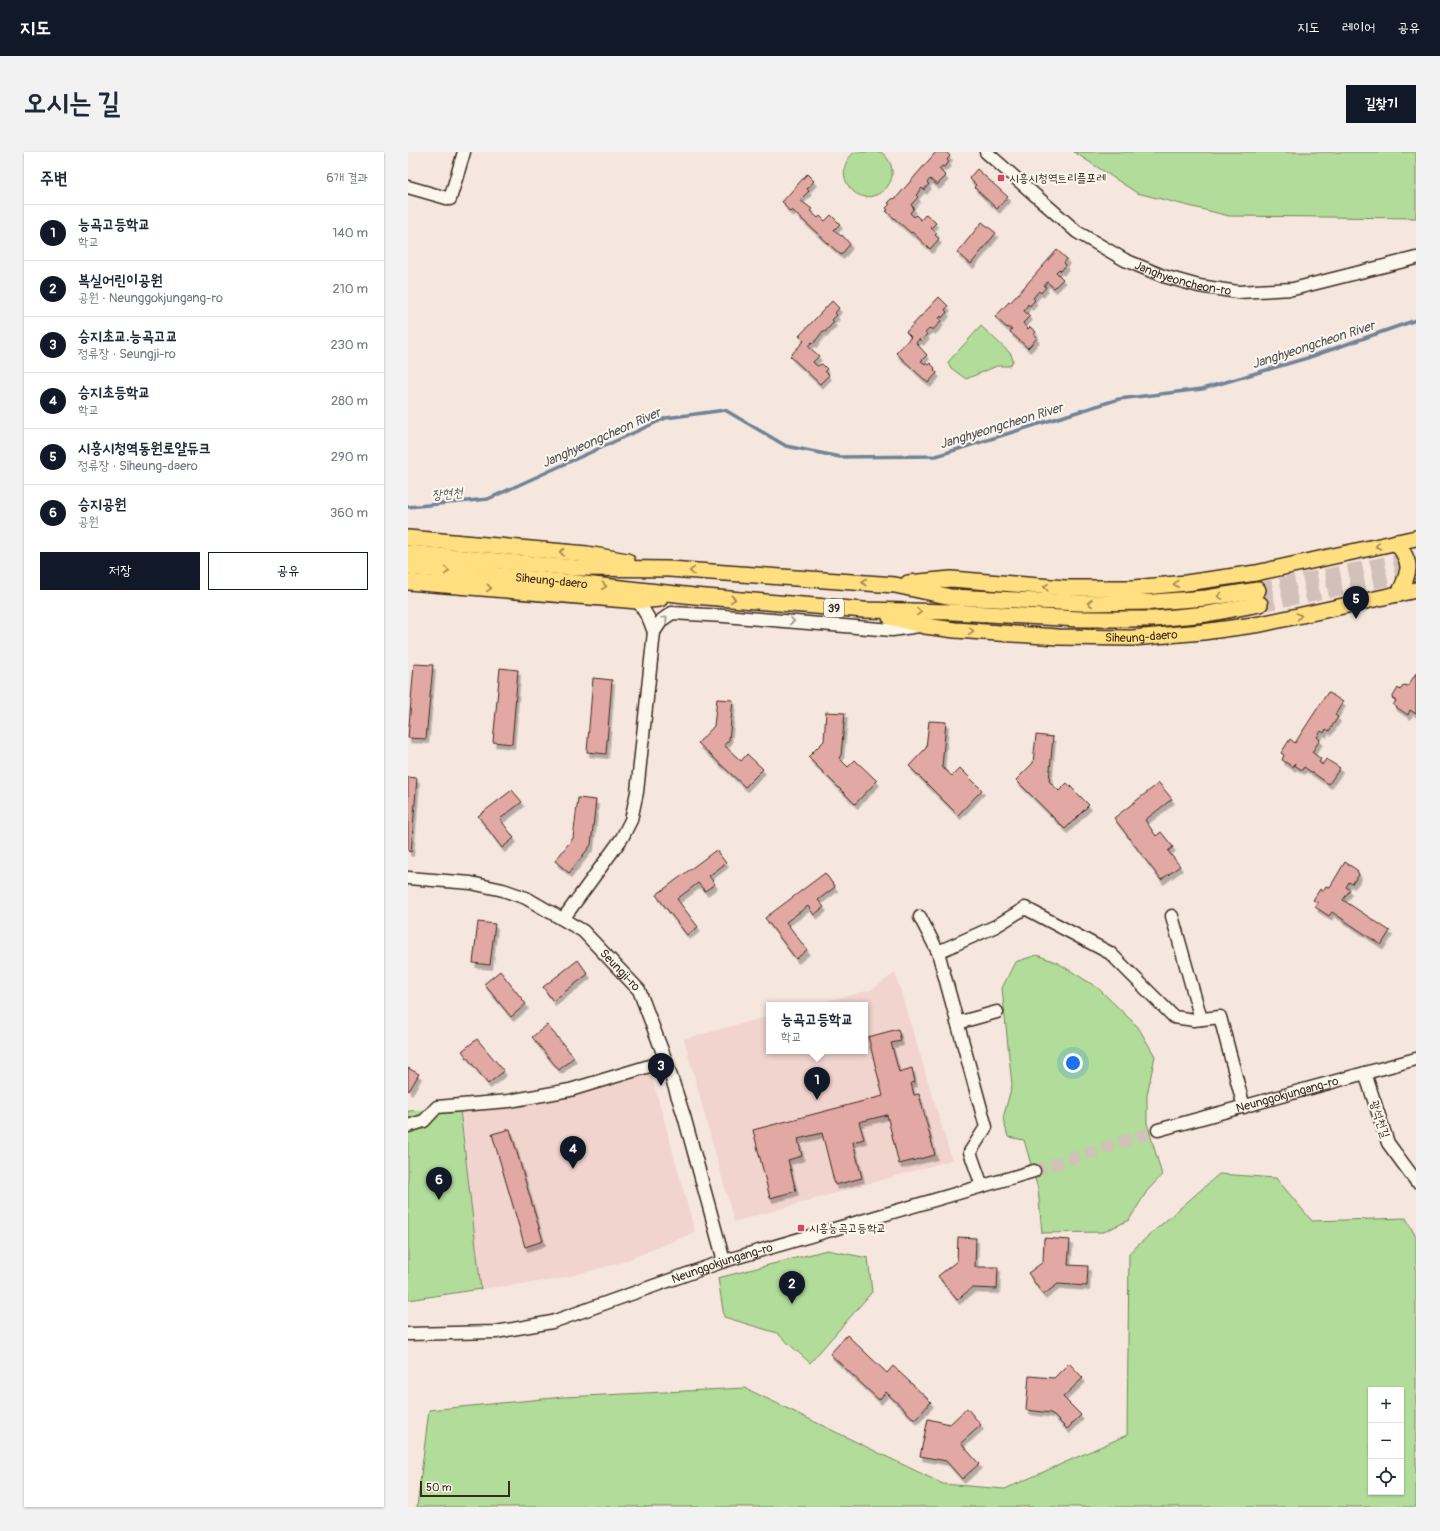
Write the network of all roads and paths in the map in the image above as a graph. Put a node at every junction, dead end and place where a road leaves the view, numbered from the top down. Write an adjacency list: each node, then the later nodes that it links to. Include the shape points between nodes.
1 (464, 152): 3 (street, via 450,199)
2 (986, 152): 4 (street, Janghyeoncheon-ro, via 1077,232 1125,260 1162,276 1199,286 1238,292 1293,289)
3 (408, 187)
4 (1416, 258)
5 (408, 538): 10 (main road, Siheung-daero, one-way to 5, via 587,554)
6 (1416, 538): 7 (main road, Siheung-daero)
7 (1396, 542): 12 (main road, Siheung-daero, one-way to 12, via 1256,573 1134,588 1065,588 951,579); 15 (main road, via 1406,554 1409,568)
8 (408, 554): 10 (main road, Siheung-daero / 39, via 577,568)
9 (408, 567): 16 (main road, Siheung-daero / 39, one-way to 16)
10 (669, 569): 12 (main road, Siheung-daero / 39, one-way to 10)
11 (408, 582): 17 (main road, Siheung-daero, one-way to 17)
12 (895, 584): 13 (main road, Siheung-daero / 39, one-way to 12, via 1154,602 1080,603 951,597)
13 (1258, 590)
14 (1416, 590): 15 (main road, Siheung-daero)
15 (1399, 594): 20 (main road, Siheung-daero, one-way to 15, via 1058,637 1132,638 1261,624)
16 (694, 596): 17 (main road, Siheung-daero); 19 (main road, Siheung-daero / 39, one-way to 19)
17 (638, 601): 21 (street)
18 (1260, 604): 19 (main road, Siheung-daero / 39, one-way to 18, via 1079,619 1154,618 1207,614)
19 (864, 610): 20 (main road, Siheung-daero)
20 (925, 626): 21 (street, one-way to 20, via 662,620 672,613 892,630)
21 (654, 632): 25 (street, via 637,792 631,820 622,838)
22 (408, 878): 25 (street, Seungji-ro, via 471,883 503,890 526,898)
23 (1172, 916): 28 (street)
24 (920, 917): 26 (street)
25 (563, 919): 31 (street, Seungji-ro, via 583,931 639,990)
26 (938, 952): 28 (street, via 996,926 1025,908 1110,953 1174,1017); 29 (street)
27 (997, 1012): 29 (street)
28 (1201, 1019): 33 (street, via 1220,1017)
29 (957, 1022): 38 (street, via 986,1126 970,1152)
30 (1416, 1059): 32 (street, Neunggokjungang-ro)
31 (666, 1061): 34 (street, via 570,1090 509,1101 436,1107 424,1121); 39 (street, Seungji-ro)
32 (1364, 1073): 33 (street, Neunggokjungang-ro); 37 (street, 광석천길, via 1388,1143)
33 (1244, 1107): 35 (street, Neunggokjungang-ro)
34 (408, 1126)
35 (1158, 1130)
36 (1034, 1171): 38 (street, Neunggokjungang-ro)
37 (1416, 1181)
38 (982, 1186): 39 (street, Neunggokjungang-ro)
39 (724, 1261): 40 (street, Neunggokjungang-ro, via 552,1322 496,1332)
40 (408, 1334)

